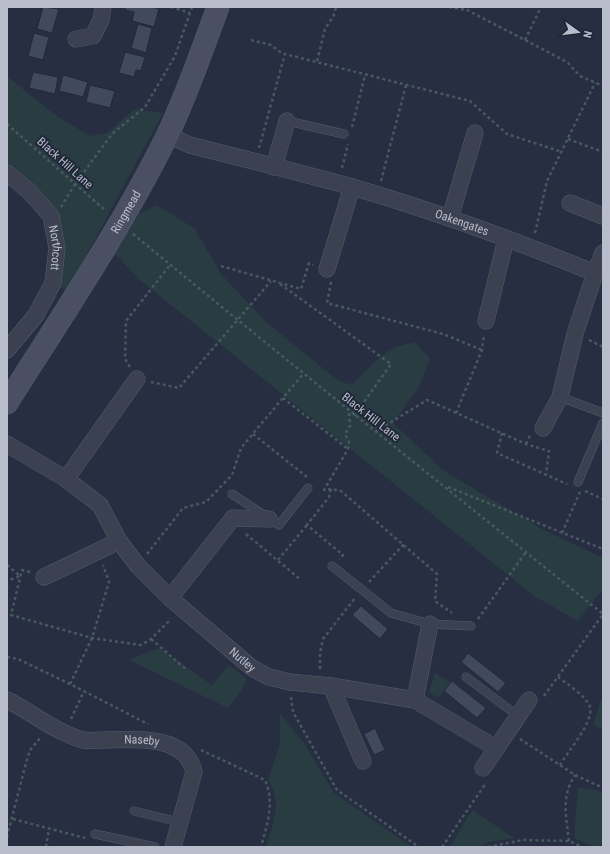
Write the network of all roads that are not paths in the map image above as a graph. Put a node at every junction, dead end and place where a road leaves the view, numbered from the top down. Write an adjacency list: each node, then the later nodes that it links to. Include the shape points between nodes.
1 (103, 7): 3 (street, via 101,20 93,36)
2 (218, 7): 7 (street, Ringmead)
3 (76, 39)
4 (287, 121): 6 (lane); 8 (street)
5 (474, 133): 13 (street)
6 (344, 134)
7 (167, 135): 8 (street, Oakengates, via 190,145); 22 (street, Ringmead, via 138,193)
8 (274, 167): 10 (street, Oakengates)
9 (7, 173): 19 (street, Northcott, via 30,192 51,216 57,248 53,282 36,315)
10 (352, 187): 13 (street, Oakengates); 16 (street)
11 (570, 203): 12 (street)
12 (603, 216)
13 (450, 218): 14 (street, Oakengates)
14 (506, 239): 17 (street, Oakengates); 18 (street)
15 (603, 253): 17 (street)
16 (327, 269)
17 (595, 273): 21 (street, via 576,328)
18 (486, 321)
19 (7, 350)
20 (137, 379): 27 (street)
21 (560, 397): 23 (lane); 25 (street)
22 (7, 403)
23 (603, 413)
24 (603, 423): 28 (lane)
25 (543, 428)
26 (7, 444): 27 (street, Nutley)
27 (66, 479): 32 (street, Nutley, via 100,505)
28 (579, 486)
29 (308, 488): 31 (lane, via 279,525)
30 (232, 494): 31 (lane)
31 (269, 519): 35 (street, via 233,518)
32 (119, 541): 34 (street); 35 (street, Nutley, via 138,566)
33 (332, 566): 36 (lane, via 391,613)
34 (44, 577)
35 (176, 603): 39 (street, Nutley, via 252,668 269,677)
36 (430, 624): 37 (lane); 41 (street)
37 (471, 626)
38 (466, 677): 43 (lane)
39 (326, 686): 41 (street, Nutley); 45 (street)
40 (7, 700): 48 (street, Naseby, via 50,726 83,740 156,740 182,750 191,760 194,772)
41 (415, 700): 44 (street, Nutley)
42 (529, 700): 43 (street)
43 (518, 716): 44 (street)
44 (496, 748): 46 (street)
45 (363, 761)
46 (483, 768)
47 (134, 811): 48 (lane)
48 (179, 822): 51 (street, Naseby)
49 (95, 834): 50 (lane)
50 (155, 847)
51 (173, 847)

